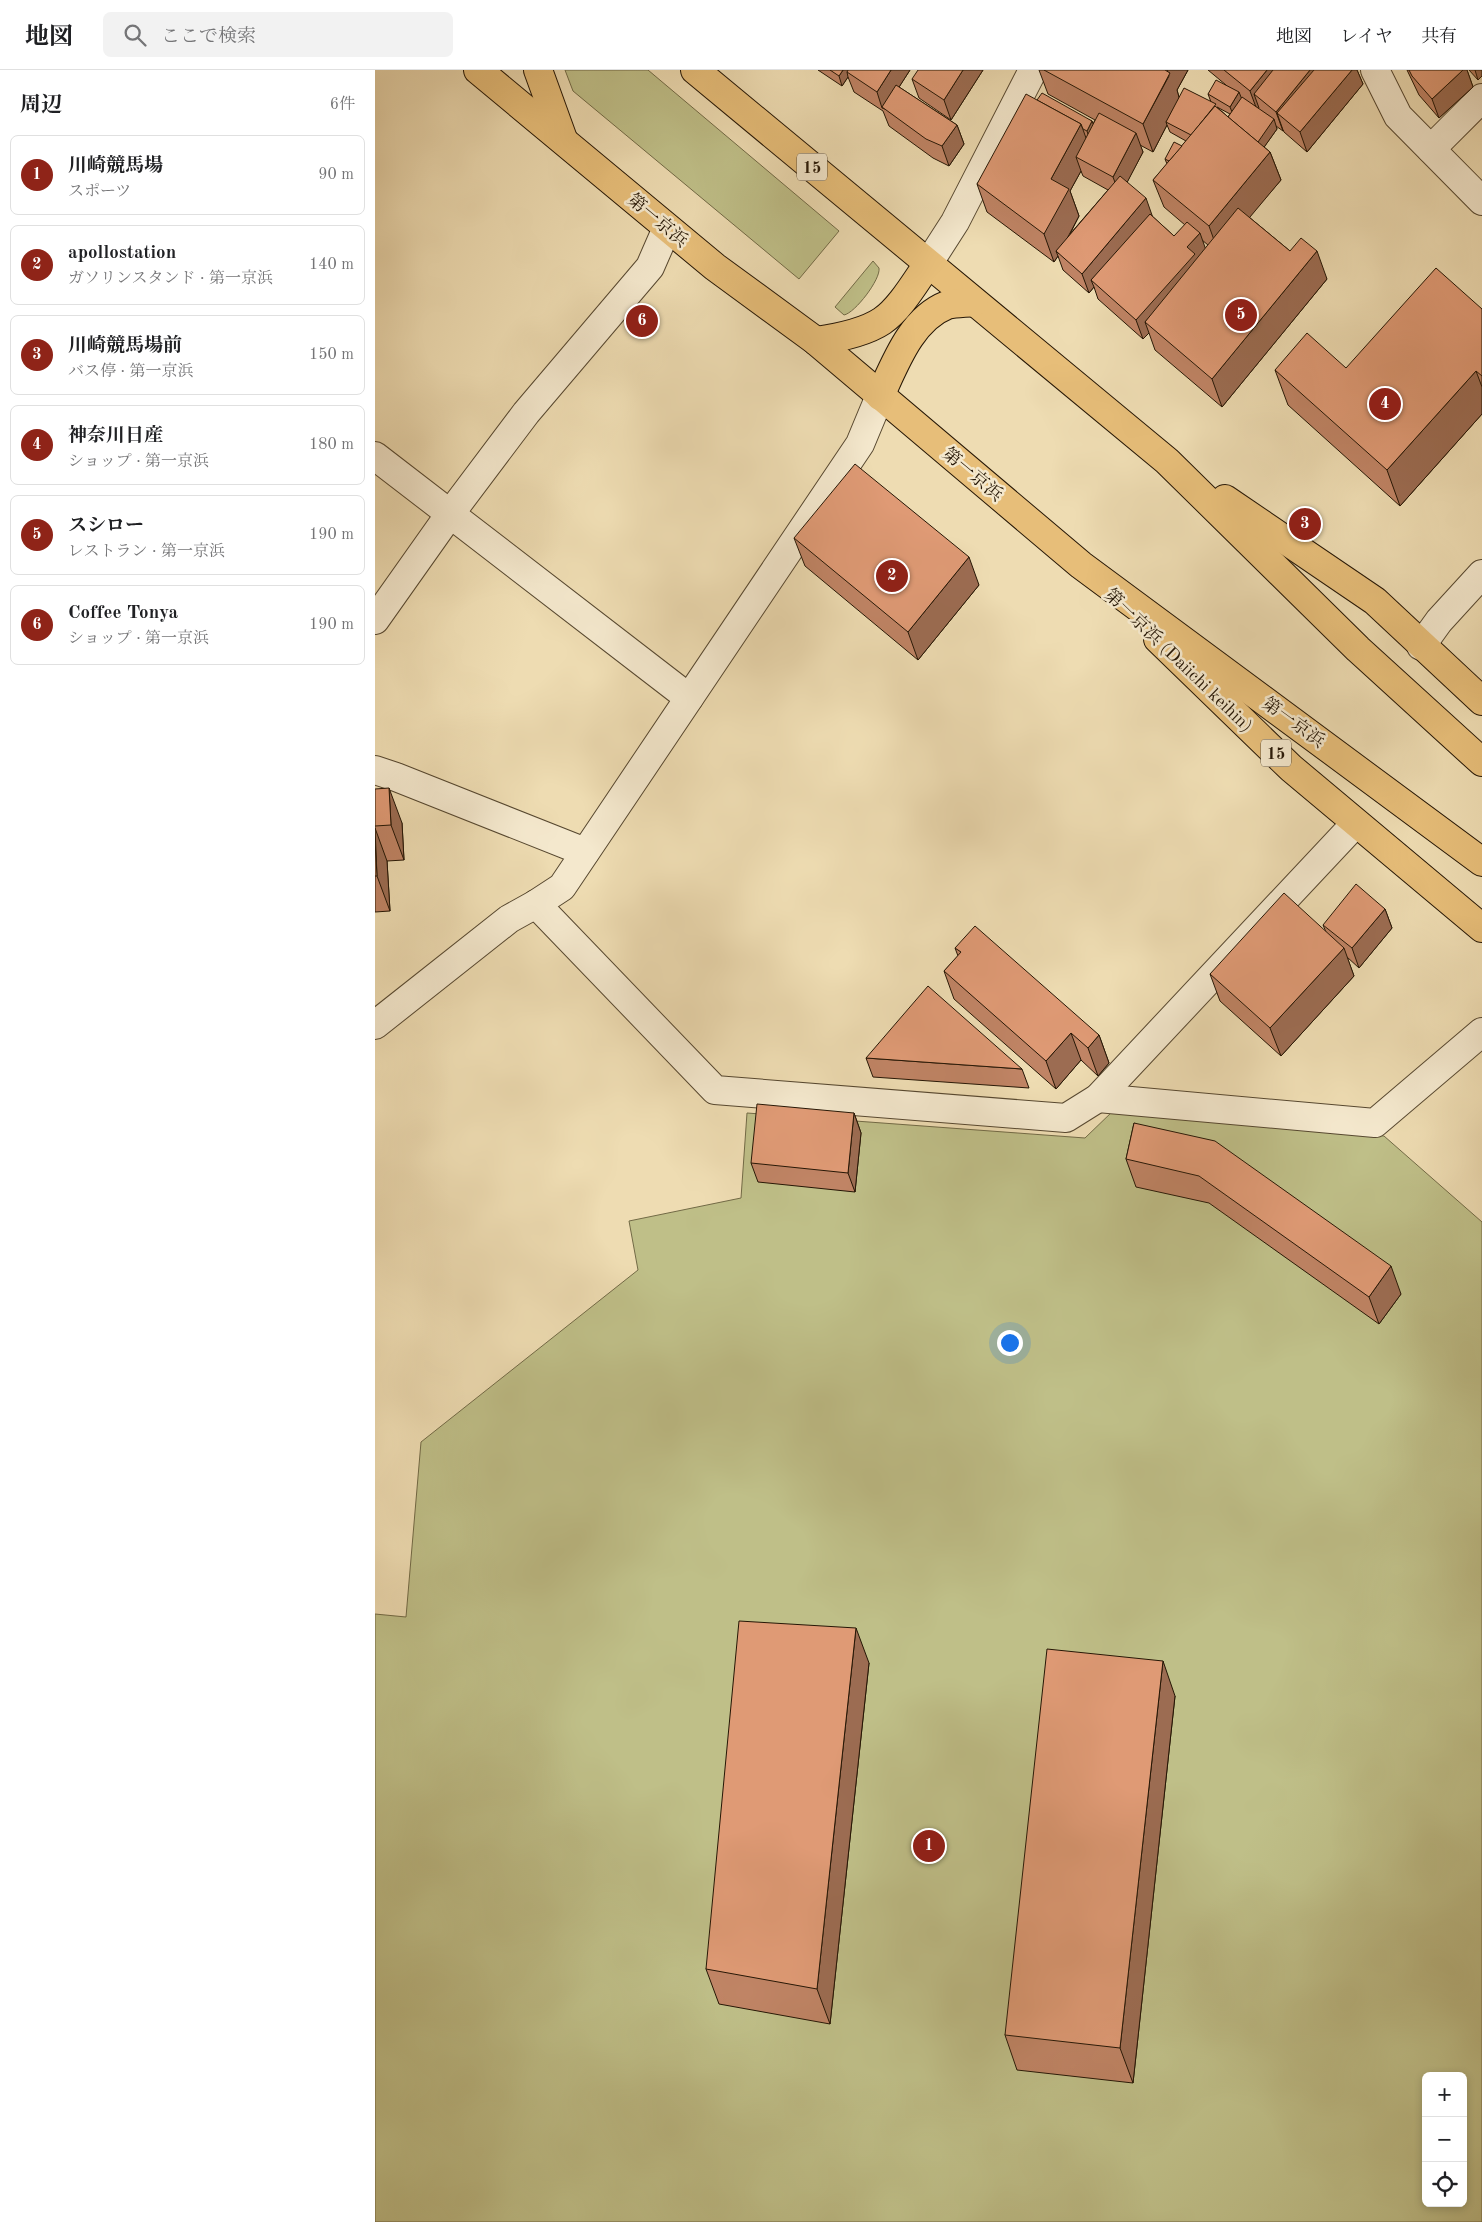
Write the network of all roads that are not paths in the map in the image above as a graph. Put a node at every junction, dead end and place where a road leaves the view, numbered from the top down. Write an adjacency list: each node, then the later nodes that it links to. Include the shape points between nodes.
1 (478, 70): 7 (highway, 第一京浜 / 15)
2 (538, 70): 7 (highway)
3 (695, 70): 11 (highway, 15)
4 (1033, 70): 11 (street, via 955,222)
5 (1375, 70): 8 (street, via 1398,116)
6 (1482, 98): 8 (street)
7 (565, 143): 10 (highway, 第一京浜 / 15)
8 (1431, 149): 9 (street)
9 (1482, 201)
10 (667, 228): 13 (highway, 第一京浜 / 15, via 715,268); 17 (street, via 650,267 527,413)
11 (928, 264): 12 (highway, 15); 13 (highway, via 882,320 835,338)
12 (974, 302): 14 (highway, via 948,305 927,319 904,345); 16 (highway, 15)
13 (816, 341): 14 (highway, 第一京浜 / 15)
14 (881, 396): 18 (highway, 第一京浜 / 15); 22 (street, via 860,444)
15 (375, 456): 17 (street)
16 (1167, 461): 21 (highway, via 1375,601); 24 (highway, 15, via 1358,649)
17 (450, 514): 20 (street); 22 (street)
18 (1081, 565): 26 (highway, 第一京浜 (Daiichi keihin) / 15, via 1291,768); 28 (highway, 第一京浜 / 15)
19 (1482, 574): 21 (street)
20 (375, 620)
21 (1421, 646): 23 (highway)
22 (689, 698): 27 (street)
23 (1482, 701)
24 (1482, 762)
25 (375, 770): 27 (street)
26 (1355, 824): 30 (highway, 第一京浜 (Daiichi keihin) / 15); 33 (street)
27 (585, 852): 29 (street, via 562,887)
28 (1482, 862)
29 (536, 904): 31 (street, via 509,919); 33 (street, via 715,1090 1066,1118)
30 (1482, 928)
31 (375, 1024)
32 (1482, 1032): 33 (street, via 1375,1123)
33 (1098, 1098)

